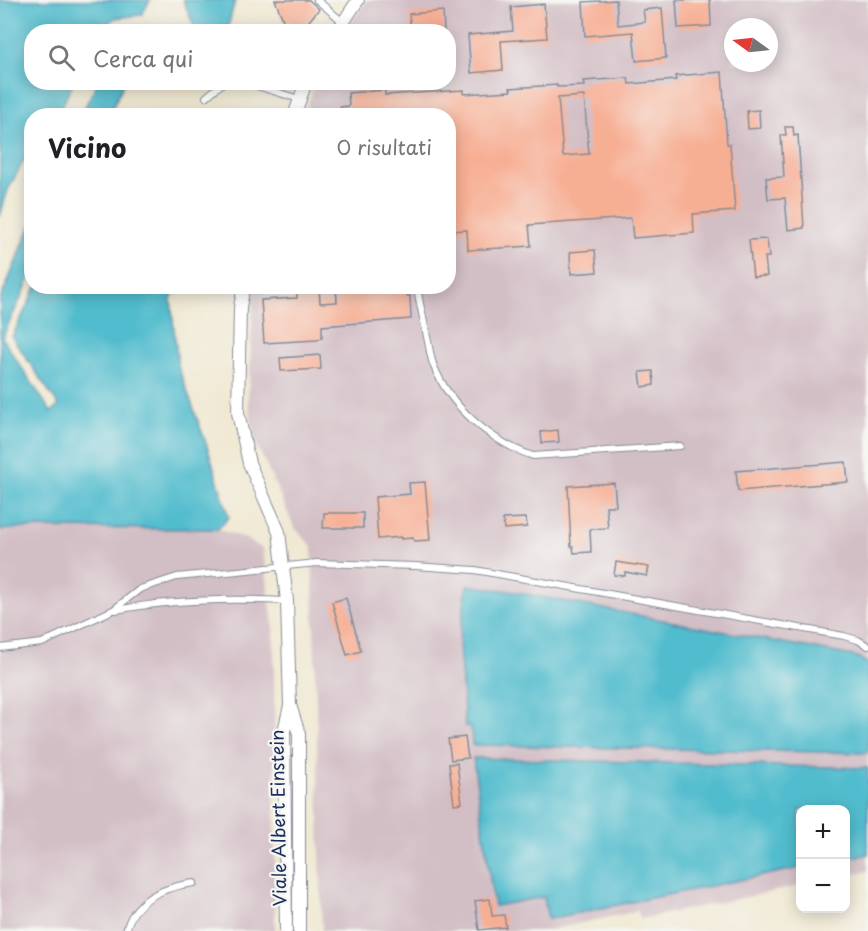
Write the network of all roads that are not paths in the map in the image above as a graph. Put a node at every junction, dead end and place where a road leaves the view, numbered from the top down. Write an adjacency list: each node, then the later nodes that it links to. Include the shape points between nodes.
1 (317, 0): 3 (lane)
2 (358, 0): 4 (street)
3 (337, 24)
4 (342, 24)
5 (214, 90): 8 (lane)
6 (270, 90): 9 (lane)
7 (303, 90): 9 (street)
8 (206, 97)
9 (299, 99): 10 (street)
10 (296, 108)
11 (242, 294): 14 (street, Viale Albert Einstein, via 238,413 249,463 279,532)
12 (419, 294): 13 (lane, via 433,364 445,386 464,411 518,451 532,456)
13 (680, 446)
14 (284, 568): 15 (street, Viale Albert Einstein); 16 (lane, via 177,577 140,589); 17 (lane, via 317,563 475,570 844,636)
15 (287, 601): 16 (lane, via 231,598); 19 (street, Viale Albert Einstein)
16 (113, 610): 18 (lane, via 42,643)
17 (868, 646)
18 (0, 648)
19 (290, 705): 20 (street, Viale Albert Einstein, via 284,731); 21 (street, Viale Albert Einstein, via 298,734)
20 (285, 863): 21 (lane); 24 (street, Viale Albert Einstein)
21 (299, 864): 23 (street, Viale Albert Einstein)
22 (194, 882): 25 (lane, via 174,885 148,897 129,918)
23 (299, 897): 24 (lane); 27 (street, Viale Albert Einstein)
24 (286, 898): 26 (street, Viale Albert Einstein)
25 (126, 931)
26 (286, 931)
27 (299, 931)

